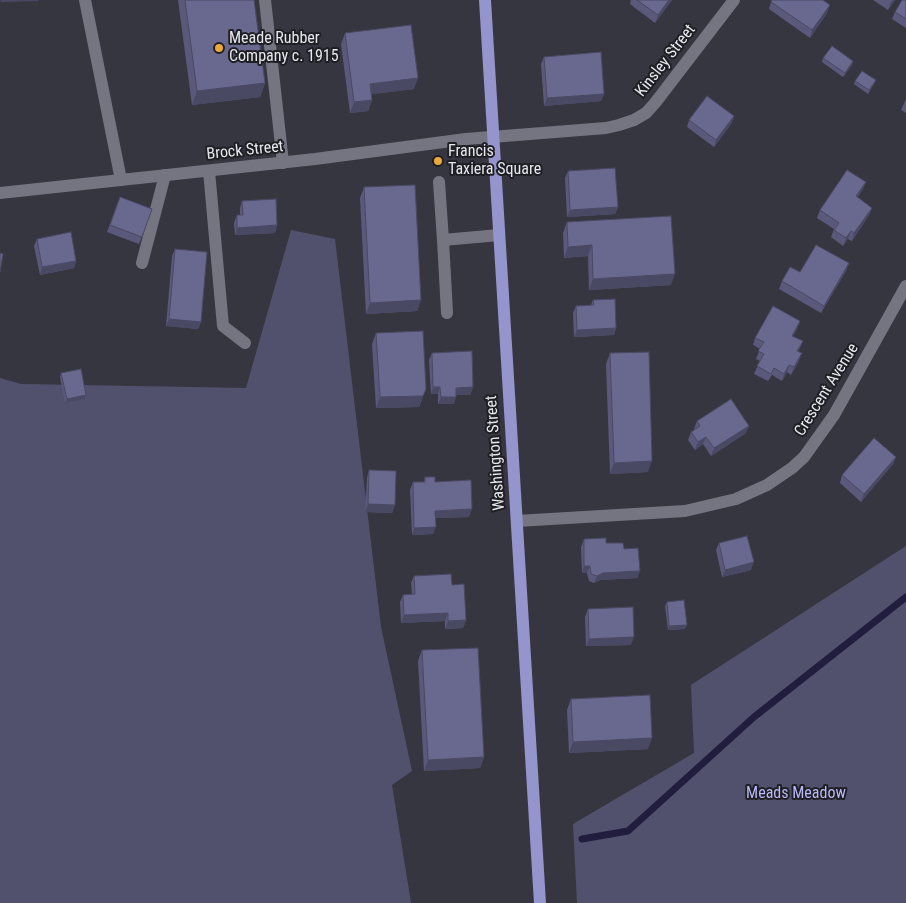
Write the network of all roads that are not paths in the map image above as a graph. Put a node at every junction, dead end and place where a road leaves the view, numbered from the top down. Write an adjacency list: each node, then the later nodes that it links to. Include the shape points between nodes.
1 (85, 0): 9 (street)
2 (265, 0): 6 (street)
3 (485, 0): 5 (main road, Washington Street)
4 (734, 0): 5 (street, Kinsley Street, via 655,103 634,120 606,128)
5 (493, 136): 6 (street, Brock Street); 12 (main road, Washington Street)
6 (283, 163): 7 (street, Brock Street)
7 (209, 171): 8 (street, Brock Street); 17 (street, via 223,326)
8 (165, 176): 9 (street, Brock Street); 14 (street)
9 (121, 180): 11 (street, Brock Street)
10 (440, 182): 13 (street)
11 (0, 193)
12 (499, 235): 13 (street); 18 (main road, Washington Street)
13 (443, 240): 16 (street)
14 (142, 263)
15 (906, 286): 18 (street, Crescent Avenue, via 834,415 804,457 767,485 736,499 685,511)
16 (447, 312)
17 (245, 343)
18 (517, 521): 19 (main road, Washington Street)
19 (540, 903)

